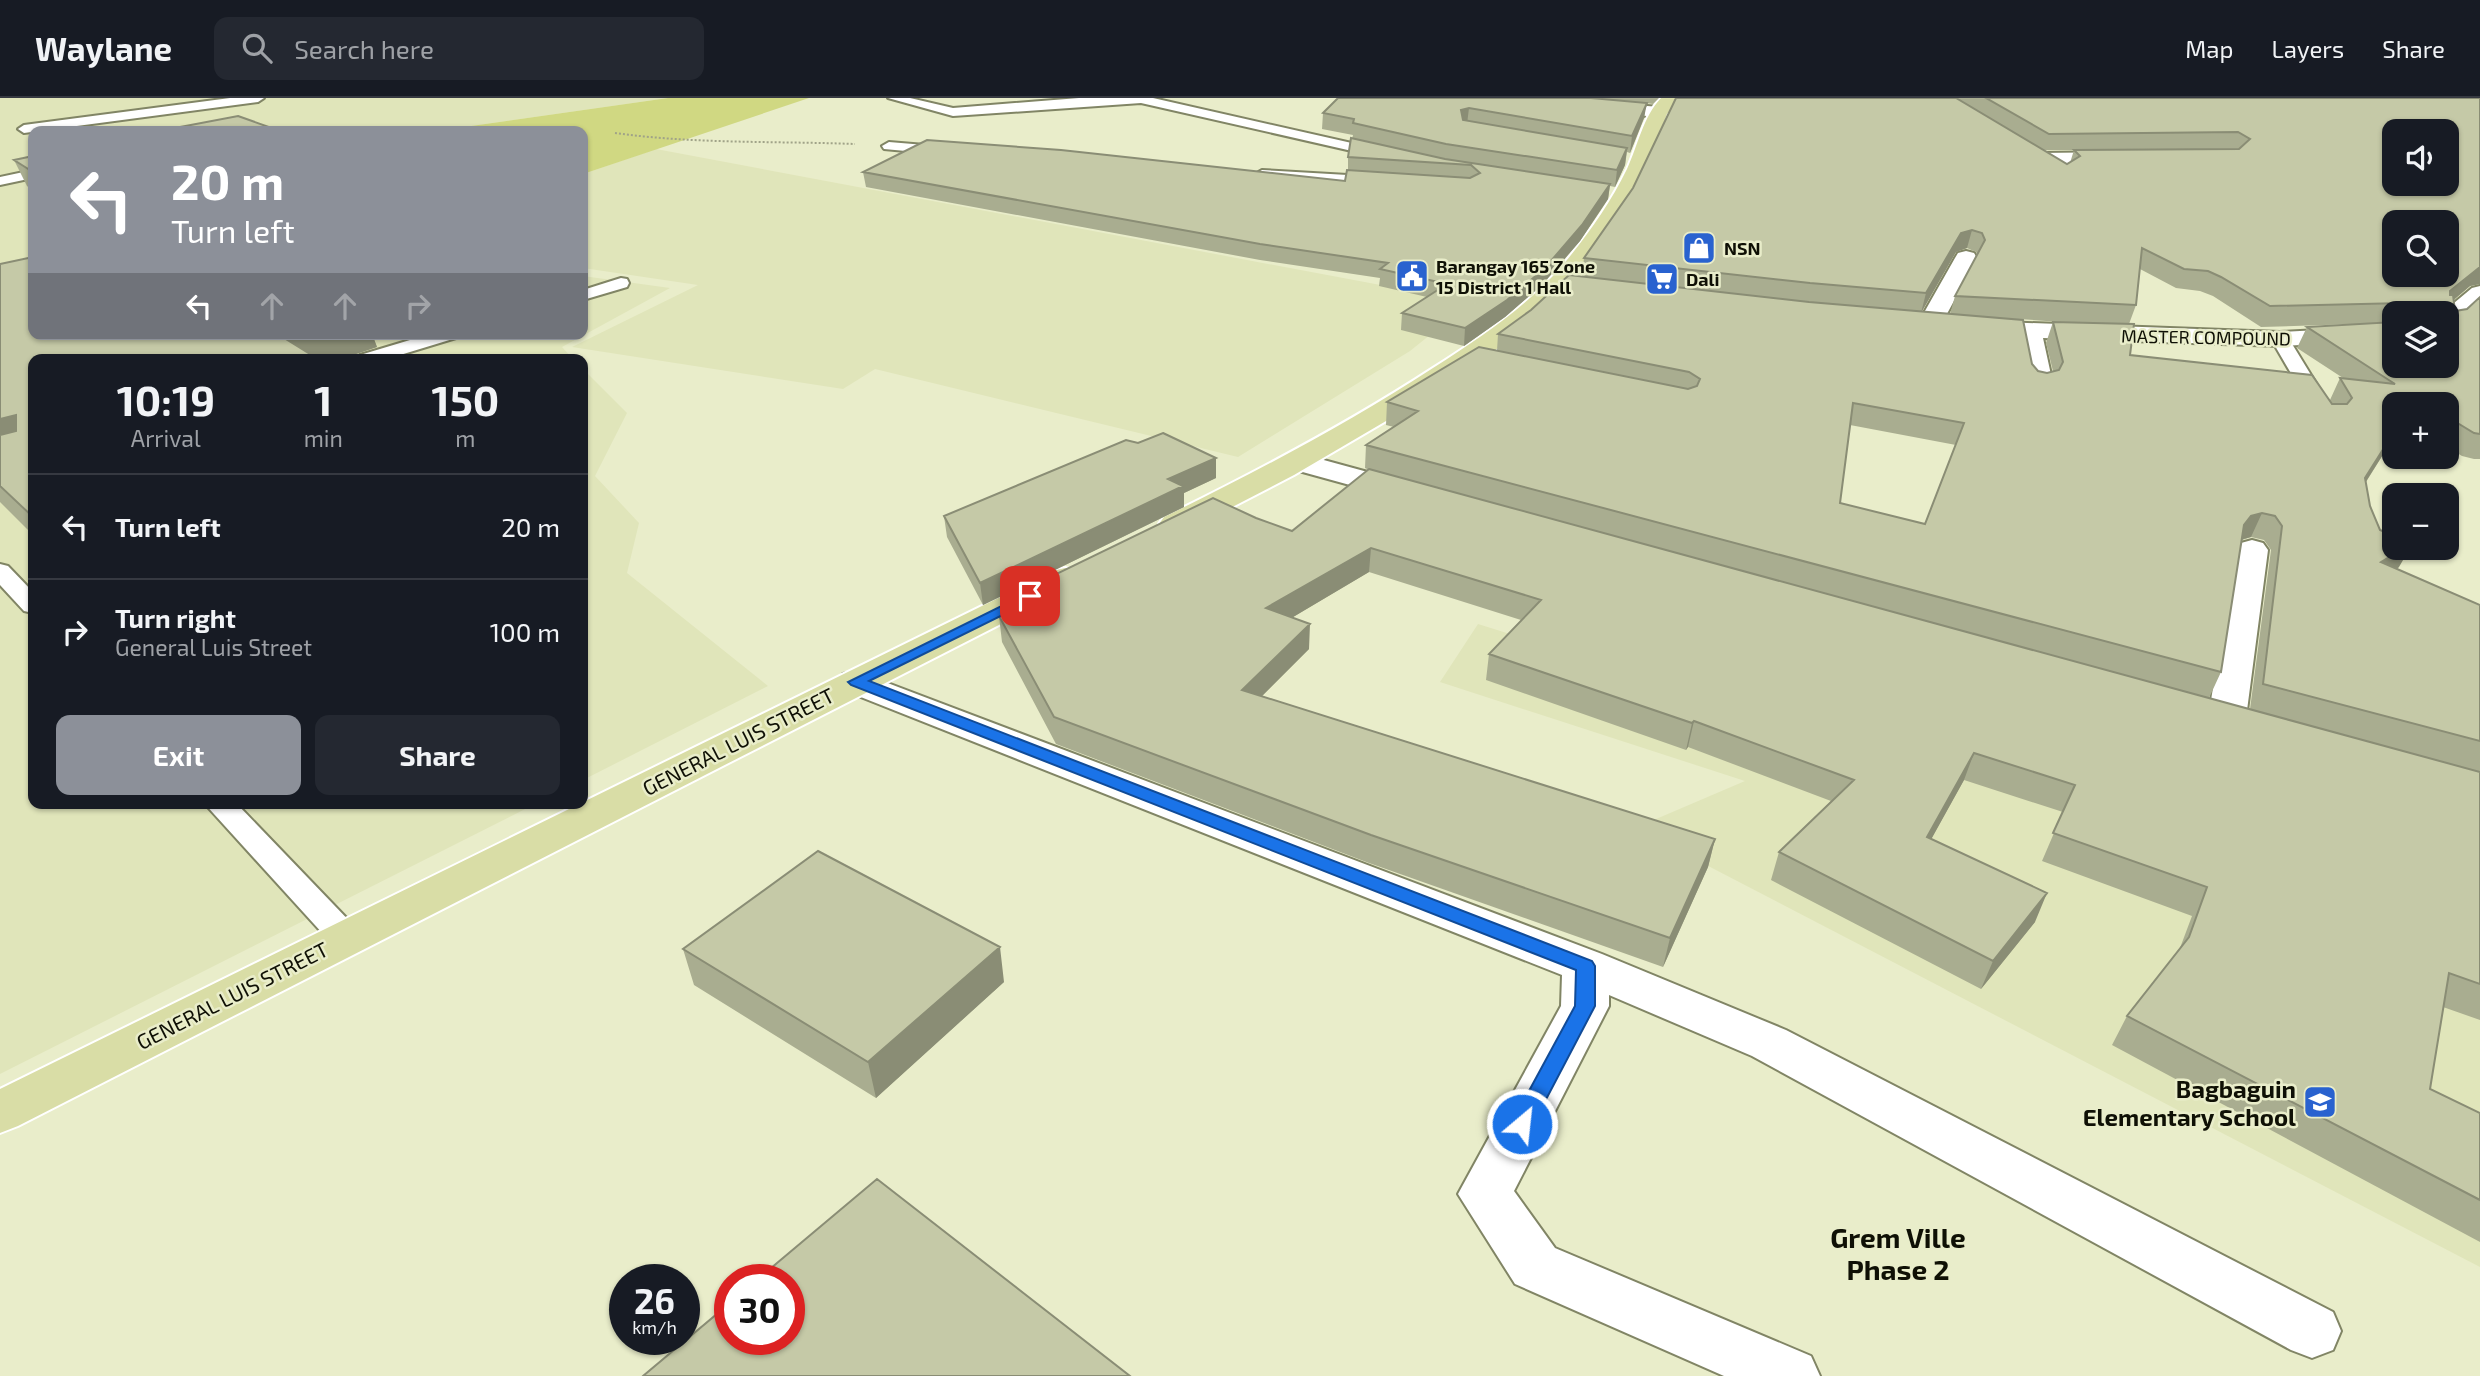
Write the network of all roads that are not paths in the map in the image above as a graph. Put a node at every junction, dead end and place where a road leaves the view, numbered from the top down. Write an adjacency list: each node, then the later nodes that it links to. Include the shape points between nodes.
1 (258, 98): 4 (lane)
2 (894, 98): 13 (lane, via 953,112 1141,99)
3 (1496, 98): 5 (street)
4 (242, 103): 6 (lane)
5 (1666, 105): 22 (main road, via 1591,242)
6 (49, 126)
7 (24, 129): 8 (lane)
8 (28, 129)
9 (889, 146): 11 (lane)
10 (2020, 147): 14 (street)
11 (968, 153)
12 (2143, 158): 14 (street)
13 (1407, 159)
14 (2040, 159): 17 (street)
15 (1241, 173): 19 (lane)
16 (28, 175): 18 (lane)
17 (2074, 180)
18 (0, 181)
19 (1402, 183)
20 (1966, 258): 28 (street)
21 (621, 283): 24 (lane)
22 (1558, 284): 23 (street); 36 (main road, via 1479,361)
23 (1582, 287)
24 (588, 293)
25 (2480, 293): 26 (street)
26 (2459, 311)
27 (1902, 323): 28 (street, MASTER COMPOUND)
28 (1929, 325): 29 (street, MASTER COMPOUND)
29 (2029, 332): 31 (street, MASTER COMPOUND); 34 (street)
30 (2382, 334): 31 (street, MASTER COMPOUND)
31 (2280, 339): 35 (lane)
32 (430, 340): 33 (lane)
33 (384, 354)
34 (2040, 384)
35 (2329, 421)
36 (1298, 462): 37 (street); 38 (main road)
37 (1433, 499)
38 (1141, 541)
39 (2252, 550): 44 (street, via 2213,714)
40 (1092, 565): 43 (main road, GENERAL LUIS STREET)
41 (0, 570): 42 (lane)
42 (28, 601)
43 (856, 682): 46 (main road, GENERAL LUIS STREET); 47 (street)
44 (2267, 729)
45 (225, 809): 46 (lane)
46 (346, 938): 48 (main road, GENERAL LUIS STREET)
47 (1586, 966): 49 (street, via 1769,1043); 50 (street, via 1585,1006 1485,1194 1535,1266)
48 (0, 1112)
49 (2312, 1331)
50 (1790, 1376)

